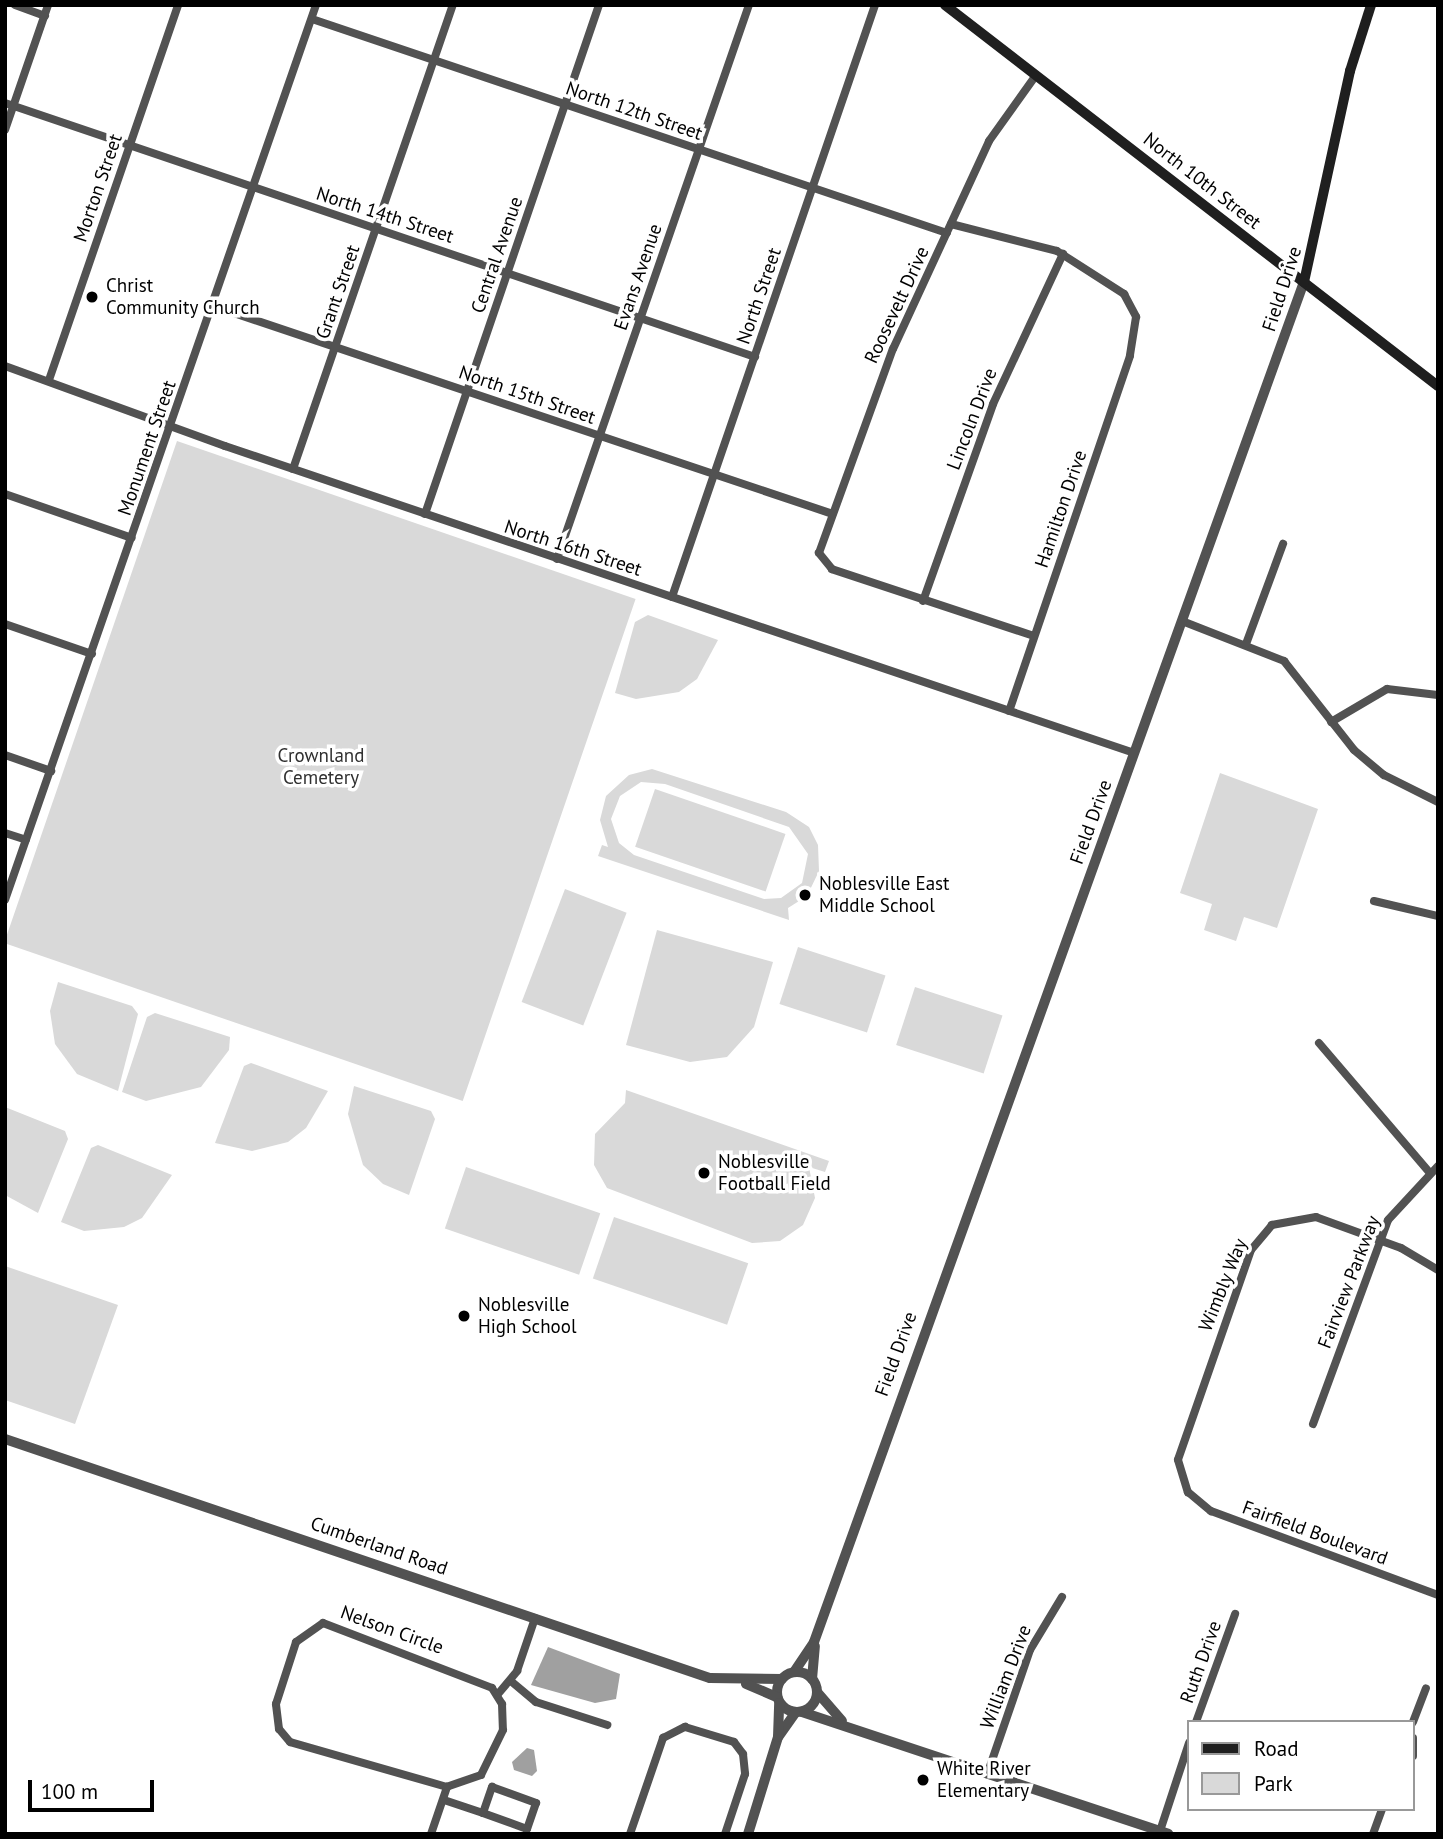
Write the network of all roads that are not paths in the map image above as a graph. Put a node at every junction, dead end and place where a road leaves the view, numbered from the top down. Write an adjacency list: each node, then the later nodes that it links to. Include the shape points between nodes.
1 (15, 5): 11 (street)
2 (48, 5): 11 (street)
3 (178, 5): 18 (street, Morton Street)
4 (316, 5): 12 (street, Monument Street)
5 (453, 5): 13 (street, Grant Street)
6 (599, 5): 16 (street, Central Avenue)
7 (749, 5): 19 (street, Evans Avenue)
8 (875, 5): 21 (street, North Street)
9 (945, 5): 14 (main road, North 10th Street)
10 (1371, 5): 27 (main road, Field Drive, via 1350,71)
11 (45, 16): 15 (street)
12 (312, 19): 13 (street, North 12th Street); 20 (street, Monument Street)
13 (434, 60): 16 (street, North 12th Street); 23 (street, Grant Street)
14 (1036, 75): 22 (street, Roosevelt Drive, via 989,141); 27 (main road, North 10th Street)
15 (9, 104): 17 (street); 18 (street, North 14th Street)
16 (565, 104): 19 (street, North 12th Street); 26 (street, Central Avenue)
17 (5, 130)
18 (130, 146): 20 (street, North 14th Street); 33 (street, Morton Street)
19 (699, 149): 21 (street, North 12th Street); 29 (street, Evans Avenue)
20 (254, 188): 23 (street, North 14th Street); 28 (street, Monument Street)
21 (813, 188): 24 (street, North 12th Street); 31 (street, North Street)
22 (951, 223): 24 (street, Roosevelt Drive); 25 (street, via 1025,238)
23 (376, 229): 26 (street, North 14th Street); 30 (street, Grant Street)
24 (947, 233): 41 (street, Roosevelt Drive, via 860,425)
25 (1063, 254): 47 (street, Lincoln Drive, via 993,404); 50 (street, Hamilton Drive, via 1124,294 1136,317 1130,356)
26 (507, 273): 29 (street, North 14th Street); 35 (street, Central Avenue)
27 (1304, 282): 34 (main road, North 10th Street); 48 (street, Field Drive)
28 (213, 306): 30 (street, North 15th Street); 36 (street, Monument Street)
29 (641, 318): 31 (street, North 14th Street); 37 (street, Evans Avenue)
30 (336, 347): 35 (street, North 15th Street); 38 (street, Grant Street)
31 (755, 357): 39 (street, North Street)
32 (5, 366): 33 (street, North 16th Street)
33 (49, 380): 36 (street, North 16th Street)
34 (1438, 386)
35 (467, 391): 37 (street, North 15th Street); 42 (street, Central Avenue)
36 (172, 427): 38 (street, North 16th Street); 43 (street, Monument Street)
37 (600, 436): 39 (street, North 15th Street); 45 (street, Evans Avenue)
38 (293, 470): 42 (street, North 16th Street)
39 (714, 474): 41 (street, North 15th Street); 46 (street, North Street)
40 (5, 495): 43 (street)
41 (830, 513): 47 (street, Roosevelt Drive, via 819,549 823,562)
42 (425, 514): 45 (street, North 16th Street)
43 (132, 538): 52 (street, Monument Street)
44 (1283, 544): 51 (street)
45 (557, 559): 46 (street, North 16th Street)
46 (672, 597): 54 (street, North 16th Street)
47 (923, 601): 50 (street)
48 (1182, 621): 51 (street); 56 (street, Field Drive)
49 (5, 624): 52 (street)
50 (1034, 636): 54 (street, Hamilton Drive)
51 (1246, 644): 55 (street, via 1292,668)
52 (92, 654): 58 (street, Monument Street)
53 (1438, 695): 55 (street, via 1397,687)
54 (1009, 711): 56 (street, North 16th Street)
55 (1331, 722): 59 (street, via 1384,775)
56 (1134, 753): 77 (street, Field Drive)
57 (5, 755): 58 (street)
58 (51, 771): 61 (street, Monument Street)
59 (1438, 802)
60 (5, 833): 61 (street)
61 (26, 840): 62 (street, Monument Street)
62 (5, 900)
63 (1374, 901): 64 (street)
64 (1438, 916)
65 (1319, 1043): 67 (street)
66 (1438, 1166): 67 (street, Fairview Parkway)
67 (1430, 1173): 68 (street, Fairview Parkway, via 1397,1207)
68 (1380, 1240): 69 (street, Wimbly Way); 70 (street, Fairview Parkway); 72 (street, Wimbly Way, via 1300,1215 1272,1225 1256,1240 1180,1443 1178,1469)
69 (1438, 1270)
70 (1313, 1424)
71 (5, 1439): 76 (street, Cumberland Road)
72 (1188, 1492): 73 (street, Fairfield Boulevard, via 1222,1516)
73 (1438, 1595)
74 (1062, 1597): 94 (street, William Drive, via 1030,1650)
75 (1235, 1614): 88 (street, Ruth Drive)
76 (535, 1618): 81 (street); 82 (street, Cumberland Road, via 710,1678)
77 (814, 1642): 78 (street); 80 (street)
78 (794, 1672): 79 (street); 80 (street)
79 (782, 1679): 82 (street, Cumberland Road); 86 (street)
80 (812, 1679): 84 (street)
81 (512, 1682): 85 (street); 91 (street, via 536,1702)
82 (743, 1682): 86 (street, Cumberland Road)
83 (1426, 1688): 89 (street)
84 (817, 1692): 87 (street); 90 (street)
85 (498, 1694): 95 (street, via 504,1720 493,1759 474,1780); 95 (street, Nelson Circle, via 480,1679 333,1623 315,1625 296,1642 276,1704 279,1729 290,1742)
86 (778, 1700): 87 (street); 92 (street)
87 (799, 1712): 90 (street); 92 (street)
88 (1197, 1720)
89 (1414, 1720)
90 (842, 1722): 94 (street)
91 (607, 1725)
92 (778, 1737): 103 (street)
93 (1188, 1747): 99 (street)
94 (988, 1772): 99 (street)
95 (447, 1787): 96 (street)
96 (444, 1800): 98 (street); 100 (street)
97 (1381, 1811): 104 (street)
98 (483, 1813): 98 (street, via 492,1787 536,1803 527,1829)
99 (1164, 1833)
100 (431, 1834)
101 (630, 1834): 102 (street, via 663,1738 685,1727 734,1742 743,1754 745,1774)
102 (726, 1834)
103 (748, 1834)
104 (1373, 1834)

